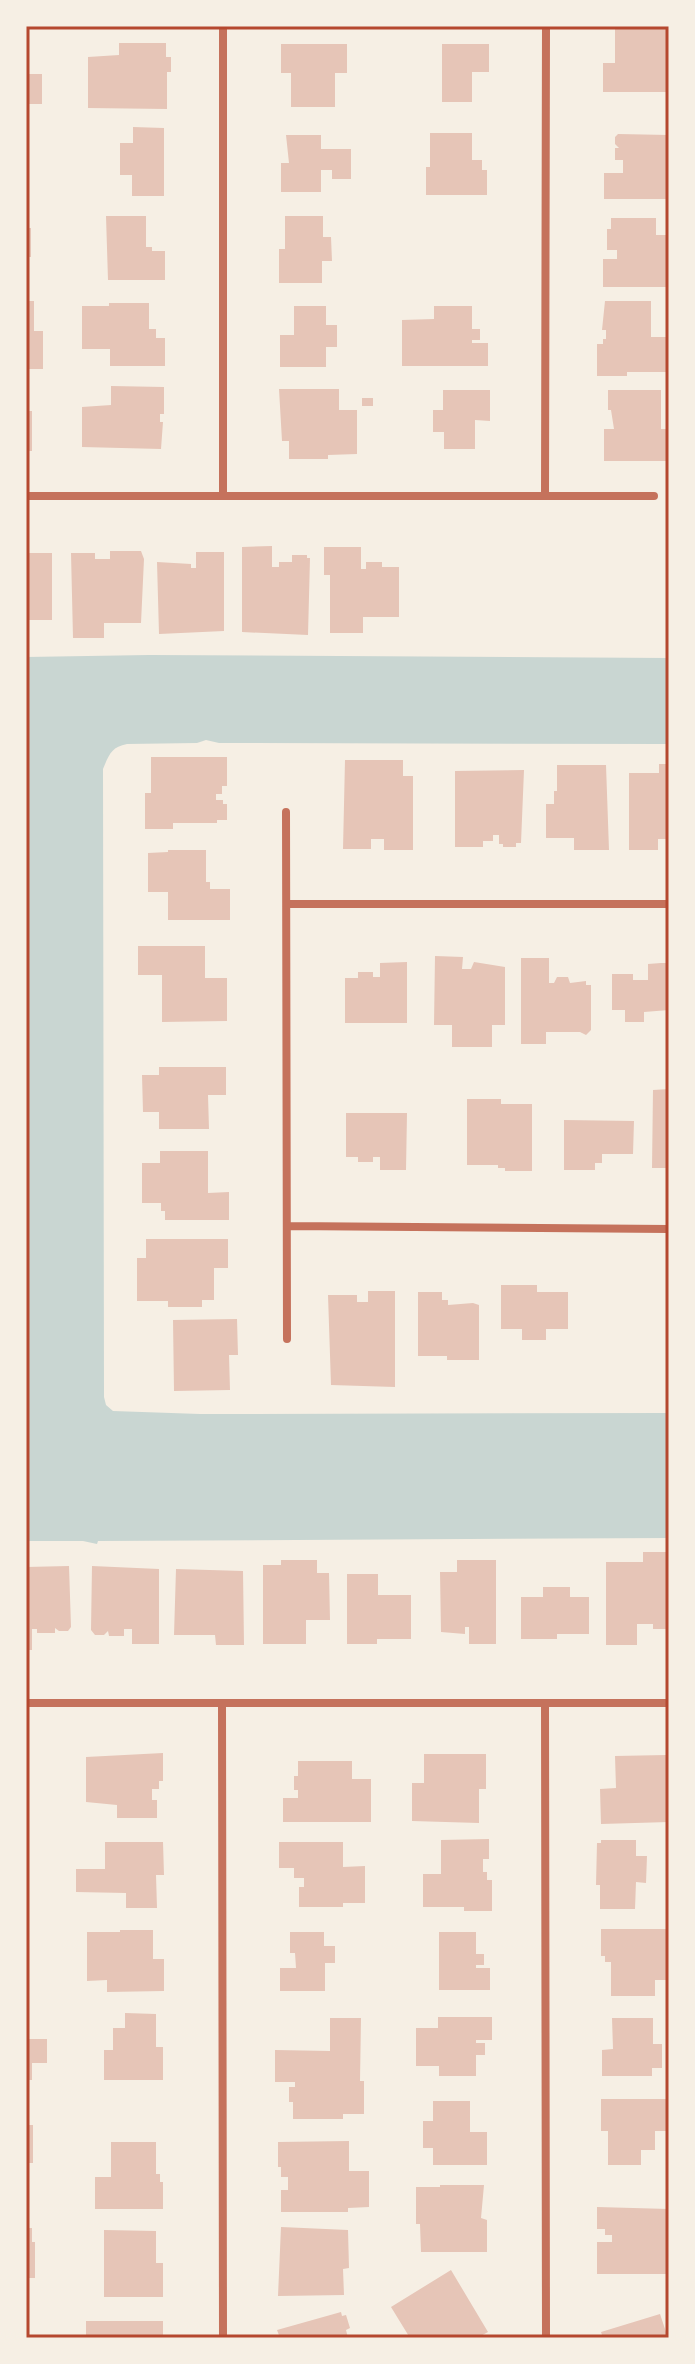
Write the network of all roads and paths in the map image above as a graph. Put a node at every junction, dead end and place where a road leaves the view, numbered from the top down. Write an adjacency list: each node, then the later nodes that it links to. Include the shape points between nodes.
1 (223, 26): 4 (street)
2 (546, 26): 5 (street)
3 (26, 496): 4 (street)
4 (223, 496): 5 (street)
5 (545, 496): 6 (street)
6 (654, 496)
7 (286, 812): 8 (street)
8 (287, 904): 9 (street); 10 (street)
9 (669, 904)
10 (288, 1226): 11 (street); 12 (street)
11 (669, 1229)
12 (287, 1339)
13 (26, 1703): 14 (street)
14 (222, 1703): 15 (street); 17 (street)
15 (545, 1703): 16 (street); 18 (street)
16 (669, 1703)
17 (223, 2338)
18 (546, 2338)

